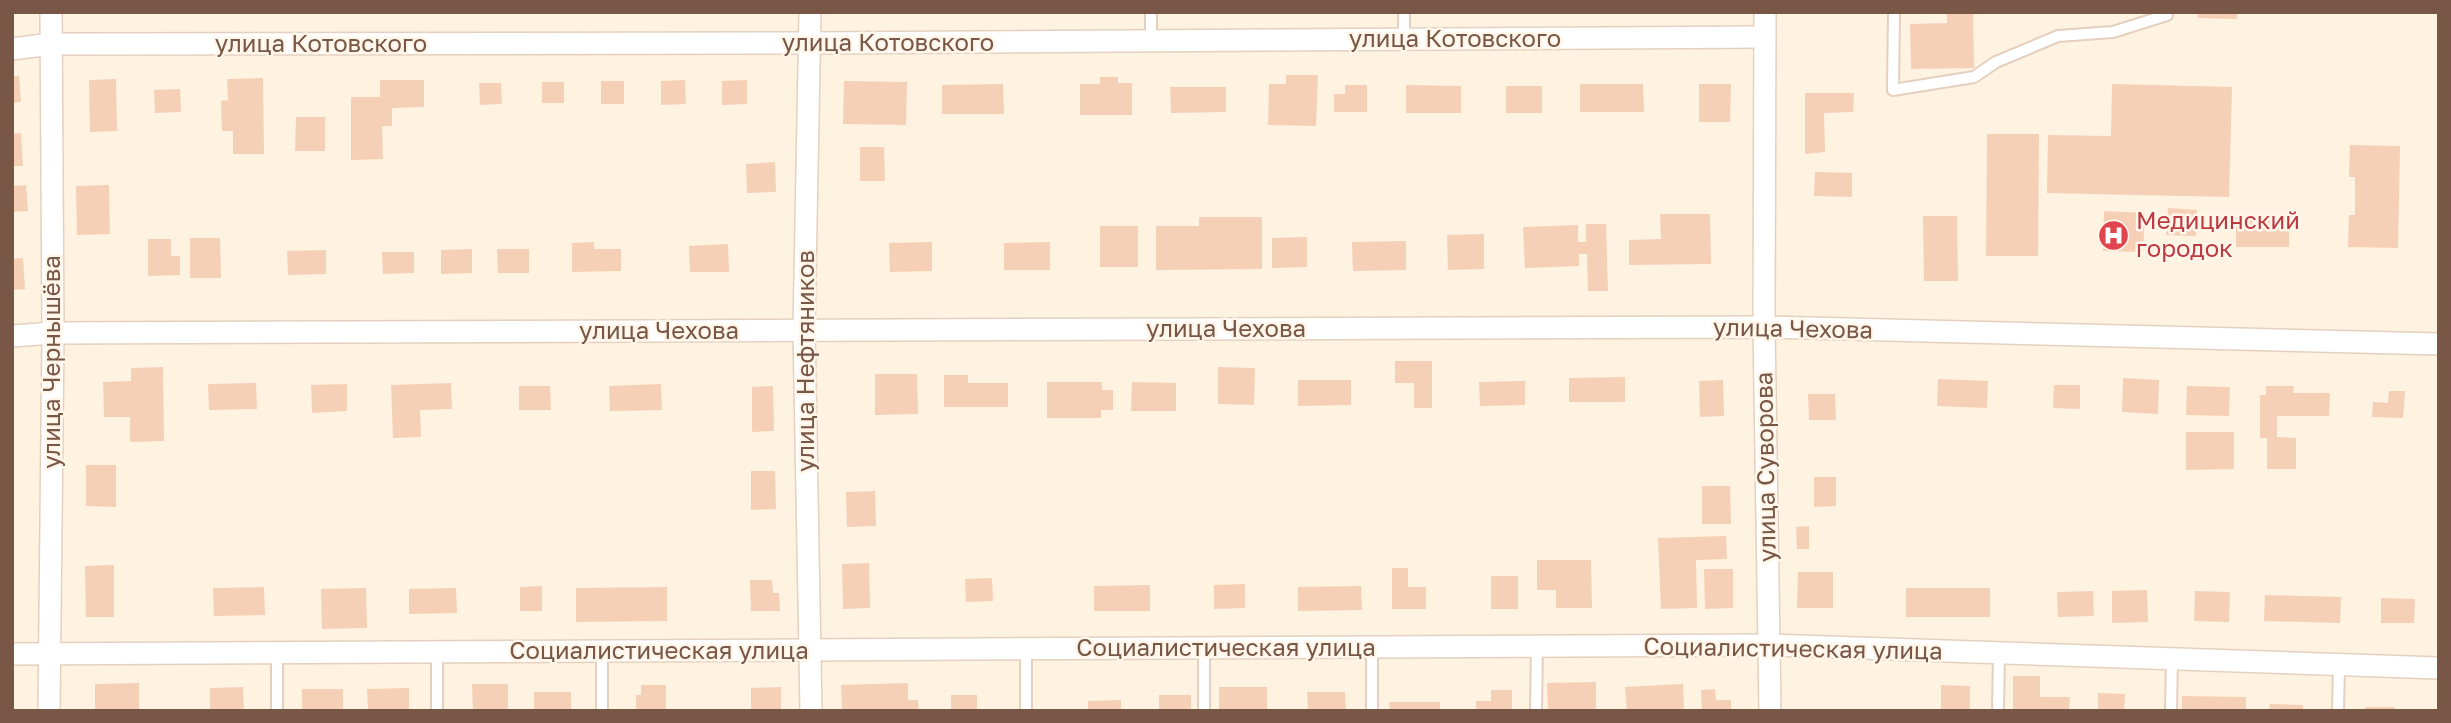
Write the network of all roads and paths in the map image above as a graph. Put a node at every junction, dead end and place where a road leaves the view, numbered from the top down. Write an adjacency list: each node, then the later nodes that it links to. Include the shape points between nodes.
1 (51, 12): 12 (street, улица Чернышёва)
2 (810, 12): 11 (street, улица Нефтяников)
3 (1151, 12): 10 (lane)
4 (1404, 12): 9 (lane)
5 (1765, 12): 8 (street, улица Суворова)
6 (1894, 12): 7 (lane, via 1894,90 1974,77 1996,62 2058,36 2113,32)
7 (2167, 12)
8 (1765, 37): 9 (street, улица Котовского); 14 (street, улица Суворова)
9 (1404, 39): 10 (street, улица Котовского)
10 (1151, 41): 11 (street, улица Котовского)
11 (810, 43): 12 (street, улица Котовского); 15 (street, улица Нефтяников)
12 (51, 44): 13 (street, улица Котовского); 16 (street, улица Чернышёва)
13 (12, 49)
14 (1764, 327): 15 (street, улица Чехова); 18 (street, улица Чехова); 19 (street, улица Суворова)
15 (803, 330): 16 (street, улица Чехова); 24 (street, улица Нефтяников)
16 (53, 333): 17 (street, улица Чехова); 30 (street, улица Чернышёва)
17 (12, 336)
18 (2439, 344)
19 (1769, 645): 20 (street, Социалистическая улица); 28 (street, Социалистическая улица); 43 (street, улица Суворова)
20 (1537, 646): 21 (street, Социалистическая улица); 42 (lane)
21 (1372, 647): 22 (street, Социалистическая улица); 41 (lane)
22 (1204, 648): 23 (street, Социалистическая улица); 40 (lane)
23 (1026, 649): 24 (street, Социалистическая улица); 39 (lane)
24 (809, 650): 27 (street, Социалистическая улица); 38 (street, улица Нефтяников)
25 (277, 652): 26 (street, Социалистическая улица); 30 (street, Социалистическая улица); 35 (lane)
26 (437, 652): 27 (street, Социалистическая улица); 36 (lane)
27 (602, 652): 37 (lane)
28 (1999, 653): 31 (street, Социалистическая улица); 44 (lane)
29 (12, 654): 30 (street, Социалистическая улица)
30 (49, 654): 34 (street, улица Чернышёва)
31 (2172, 659): 32 (street, Социалистическая улица); 45 (lane)
32 (2339, 665): 33 (street, Социалистическая улица); 46 (lane)
33 (2439, 668)
34 (49, 711)
35 (277, 711)
36 (436, 711)
37 (602, 711)
38 (811, 711)
39 (1026, 711)
40 (1204, 711)
41 (1372, 711)
42 (1536, 711)
43 (1770, 711)
44 (1998, 711)
45 (2171, 711)
46 (2338, 711)

